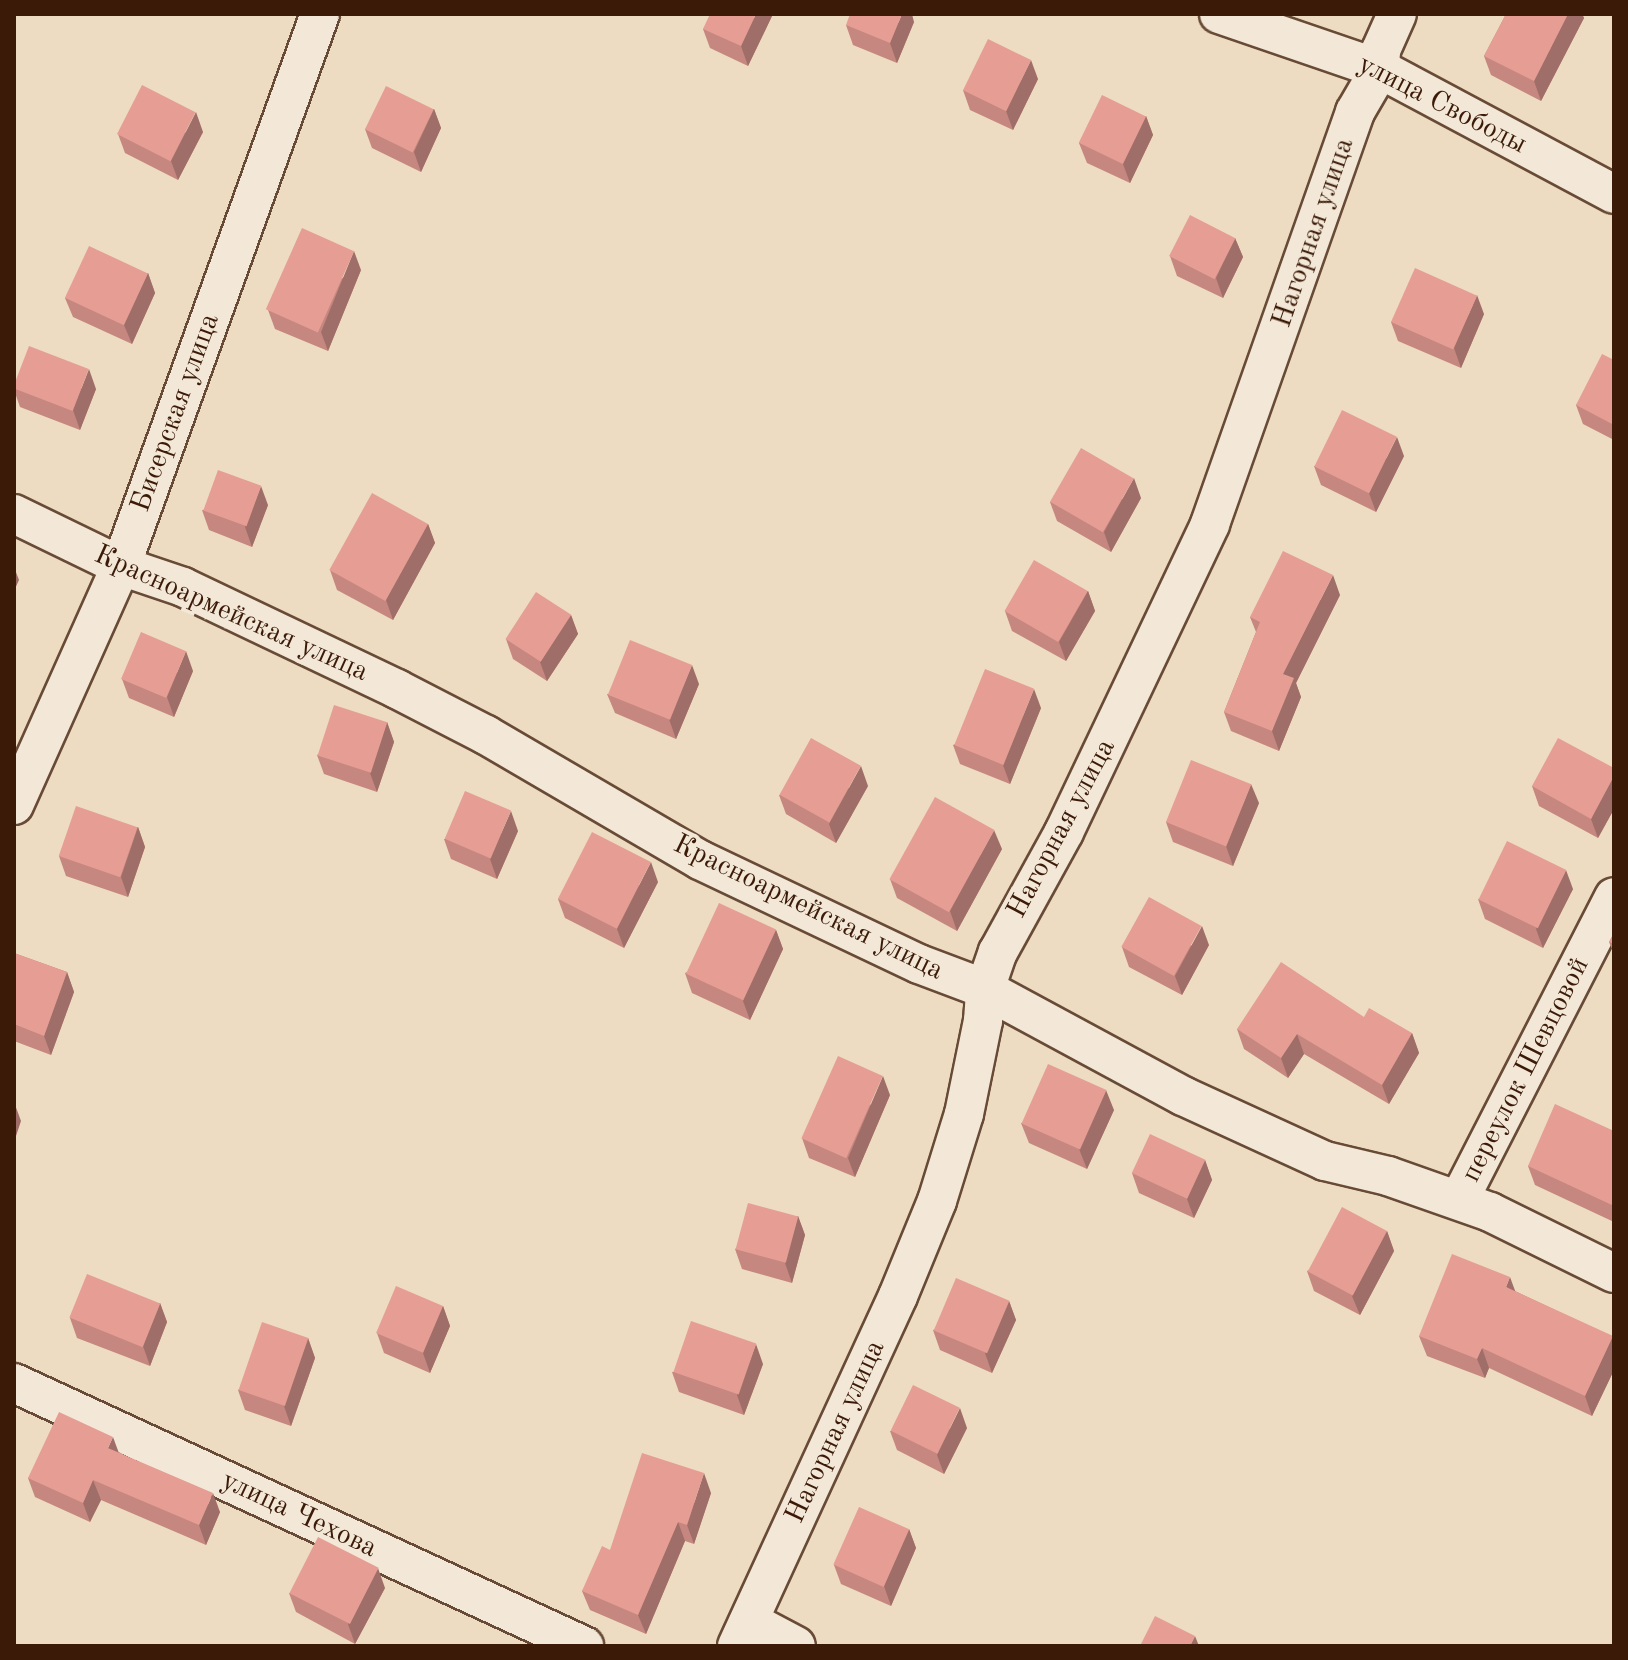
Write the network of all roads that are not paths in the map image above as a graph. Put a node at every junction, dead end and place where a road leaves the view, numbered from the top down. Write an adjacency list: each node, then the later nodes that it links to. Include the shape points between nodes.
1 (320, 14): 7 (street, Бисерская улица)
2 (1219, 14): 4 (street, улица Свободы)
3 (1397, 14): 4 (street, Нагорная улица, via 1381,50)
4 (1380, 69): 5 (street, улица Свободы); 10 (street, Нагорная улица, via 1355,112 1210,524 1064,832 998,952)
5 (1614, 194)
6 (14, 514): 7 (street, Красноармейская улица)
7 (121, 566): 8 (street, Бисерская улица); 10 (street, Красноармейская улица, via 183,587 397,689 700,860 919,964)
8 (14, 805)
9 (1614, 897): 11 (street, переулок Шевцовой)
10 (985, 989): 11 (street, Красноармейская улица, via 1183,1096 1325,1161); 14 (street, Нагорная улица, via 974,1069 937,1201)
11 (1459, 1200): 12 (street, Красноармейская улица)
12 (1614, 1273)
13 (14, 1383): 15 (street, улица Чехова)
14 (743, 1634): 16 (street)
15 (584, 1646)
16 (796, 1646)

